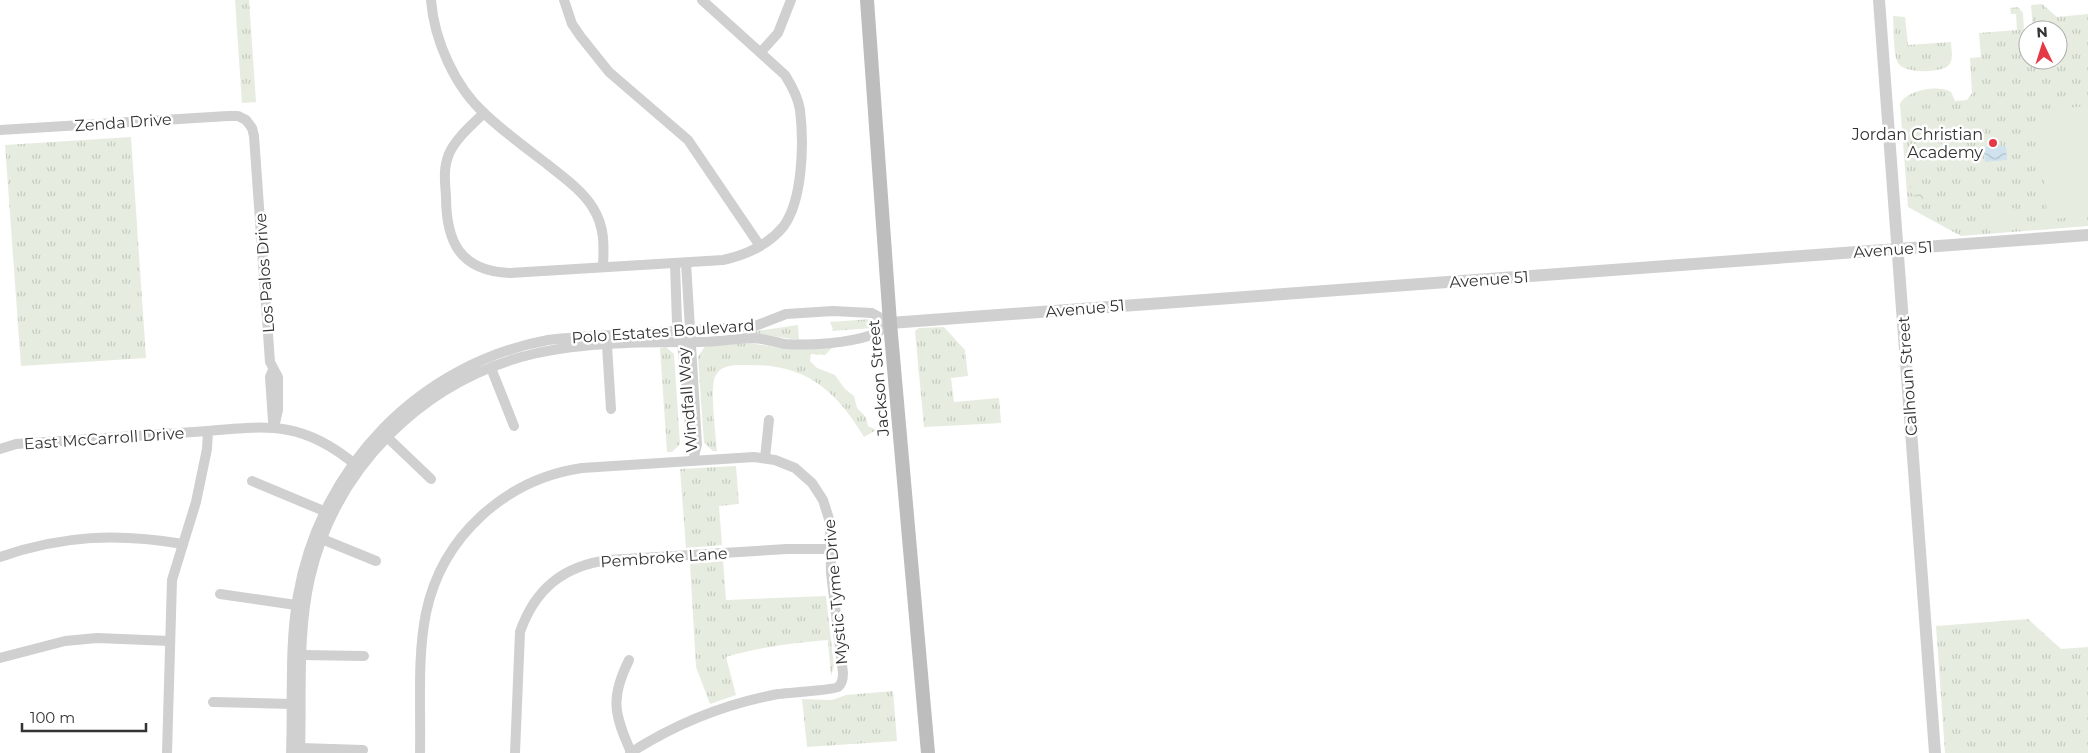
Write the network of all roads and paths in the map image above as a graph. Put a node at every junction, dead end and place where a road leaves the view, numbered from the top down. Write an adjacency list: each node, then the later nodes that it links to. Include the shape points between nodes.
1 (431, 0): 8 (street, via 444,55 462,87)
2 (564, 0): 12 (street, via 572,24 581,37 609,72 688,140)
3 (702, 0): 7 (street)
4 (791, 0): 7 (street, via 778,34)
5 (866, 0): 17 (main road, Jackson Street)
6 (1879, 0): 13 (street, Calhoun Street)
7 (761, 52): 12 (street, via 785,75 795,91 800,110 801,152 794,205 784,225)
8 (484, 113): 16 (street, via 570,183 593,208 605,242); 16 (street, via 455,144 445,166 446,213 450,233 461,255 474,266 496,273)
9 (246, 120): 10 (street, Zenda Drive, via 238,116 199,117); 24 (street, Los Palos Drive, via 254,136 270,362 278,377 278,410)
10 (0, 130)
11 (2088, 235): 13 (street, Avenue 51)
12 (760, 246): 14 (street, via 723,260)
13 (1898, 249): 17 (street, Avenue 51); 55 (street, Calhoun Street)
14 (686, 263): 15 (street); 18 (street, Windfall Way)
15 (675, 264): 16 (street); 18 (street, Windfall Way, via 677,323)
16 (603, 267)
17 (890, 323): 18 (street, Polo Estates Boulevard, via 873,335 835,342 788,344 752,338); 18 (street, Polo Estates Boulevard, via 872,313 833,311 786,314 755,326); 54 (main road, Jackson Street)
18 (686, 336): 19 (street, Polo Estates Boulevard); 29 (street, Windfall Way, via 697,444); 30 (street, Polo Estates Boulevard, via 558,339 486,358 454,372 419,395 383,426)
19 (607, 346): 20 (street, Polo Estates Boulevard, via 551,351); 21 (street)
20 (491, 368): 23 (street); 26 (street, Polo Estates Boulevard, via 441,393)
21 (611, 409)
22 (769, 420): 28 (street)
23 (514, 426)
24 (274, 427): 25 (street, East McCarroll Drive); 30 (street, via 316,437)
25 (208, 430): 27 (street, East McCarroll Drive, via 16,444); 35 (street, via 196,502)
26 (387, 437): 30 (street, Polo Estates Boulevard); 31 (street)
27 (0, 449)
28 (765, 458): 29 (street, Mystic Tyme Drive); 36 (street, Mystic Tyme Drive, via 795,468 817,490 829,516)
29 (693, 461): 52 (street, Mystic Tyme Drive, via 560,471 537,479 500,500 468,528 450,552 426,612)
30 (356, 465): 33 (street, Polo Estates Boulevard); 34 (street, Polo Estates Boulevard)
31 (431, 480)
32 (252, 481): 33 (street)
33 (324, 511): 40 (street, Polo Estates Boulevard, via 307,554)
34 (322, 539): 38 (street); 42 (street, Polo Estates Boulevard, via 306,598)
35 (183, 544): 37 (street, via 142,537 98,537 60,540); 41 (street, via 172,580)
36 (830, 549): 50 (street, Mystic Tyme Drive, via 843,673 841,683 833,689 792,692 726,706 674,728); 53 (street, Pembroke Lane, via 590,562 560,576 536,600 523,624 518,651)
37 (0, 557)
38 (376, 561)
39 (220, 594): 40 (street)
40 (296, 605): 47 (street, Polo Estates Boulevard)
41 (170, 641): 44 (street, via 97,638 65,641); 51 (street)
42 (302, 655): 43 (street); 49 (street, Polo Estates Boulevard)
43 (364, 656)
44 (0, 658)
45 (629, 660): 50 (street, via 618,685 615,708)
46 (213, 702): 47 (street)
47 (292, 704): 49 (street, Polo Estates Boulevard)
48 (363, 750): 49 (street)
49 (297, 751)
50 (630, 752)
51 (167, 753)
52 (420, 753)
53 (515, 753)
54 (928, 753)
55 (1935, 753)

